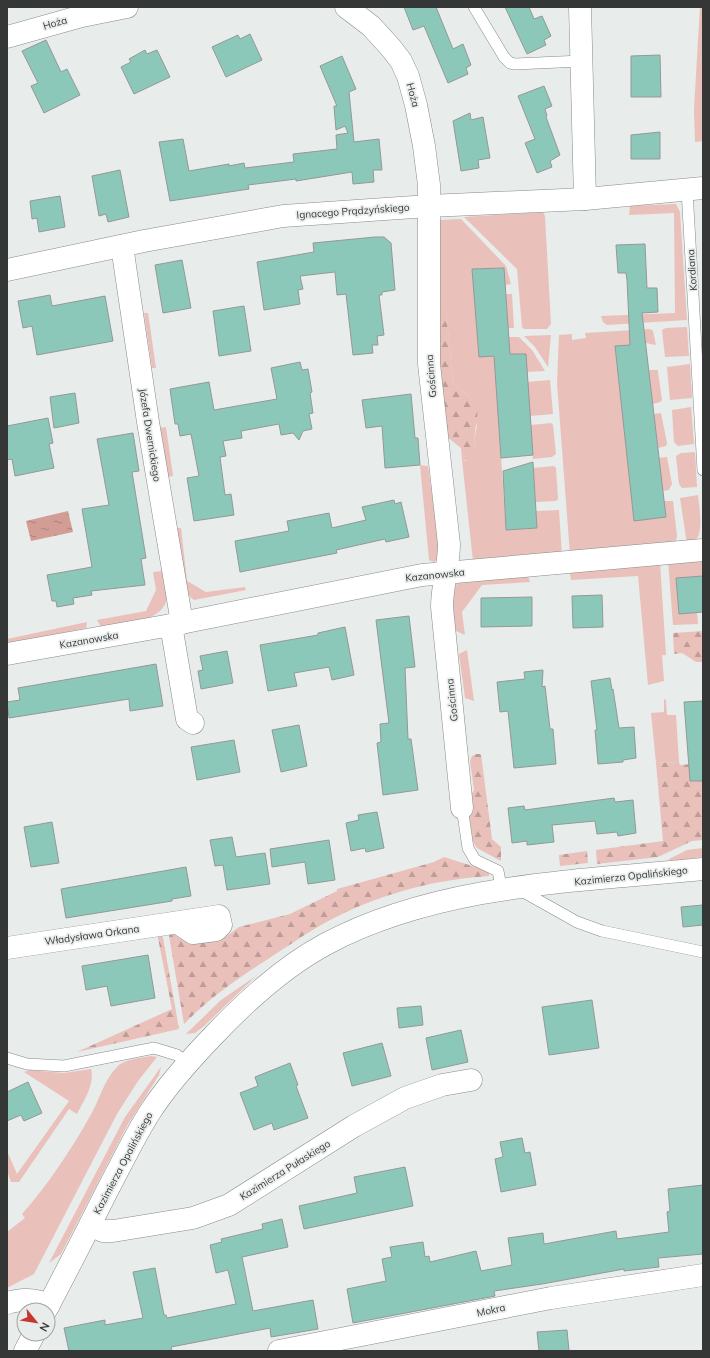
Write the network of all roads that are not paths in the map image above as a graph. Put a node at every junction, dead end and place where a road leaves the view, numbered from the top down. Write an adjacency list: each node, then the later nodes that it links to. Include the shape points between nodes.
1 (127, 7): 5 (street, Hoża, via 82,16)
2 (346, 7): 9 (street, Hoża, via 372,26 391,48 408,76 424,146)
3 (474, 7): 6 (lane, via 510,63)
4 (580, 7): 6 (street)
5 (7, 37)
6 (582, 61): 8 (street)
7 (695, 189): 8 (street, Ignacego Prądzyńskiego); 12 (lane, Kordiana)
8 (585, 199): 9 (street, Ignacego Prądzyńskiego)
9 (429, 206): 10 (street, Ignacego Prądzyńskiego, via 283,216); 14 (street, Gościnna, via 429,364 449,544 449,560)
10 (122, 246): 11 (street, Ignacego Prądzyńskiego); 15 (street, Józefa Dwernickiego)
11 (7, 270)
12 (703, 470)
13 (703, 550): 14 (street, Kazanowska)
14 (444, 583): 15 (street, Kazanowska, via 411,576); 18 (street, Gościnna)
15 (177, 624): 16 (street, Kazanowska); 17 (street, via 187,718)
16 (7, 654)
17 (193, 723)
18 (463, 811): 21 (lane, Gościnna, via 468,848 475,860 498,871)
19 (703, 869): 20 (street, Kazimierza Opalińskiego)
20 (559, 883): 21 (street, Kazimierza Opalińskiego); 22 (lane, via 552,894)
21 (509, 890): 22 (lane); 27 (street, Kazimierza Opalińskiego, via 454,900 401,914 328,944 295,963 267,985 221,1027)
22 (553, 908): 25 (lane, via 577,922 602,931)
23 (178, 923): 24 (street, Władysława Orkana)
24 (7, 948)
25 (703, 952)
26 (7, 1058): 27 (lane, via 27,1064 64,1066 154,1048 177,1055)
27 (187, 1063): 29 (street, Kazimierza Opalińskiego, via 150,1112)
28 (471, 1080): 29 (street, Kazimierza Pułaskiego, via 442,1085 405,1098 354,1126 228,1205 192,1218 114,1232 103,1231)
29 (90, 1225): 32 (street, Kazimierza Opalińskiego)
30 (703, 1275): 36 (street, Mokra, via 551,1298)
31 (40, 1302): 33 (street, via 27,1299)
32 (50, 1302)
33 (7, 1303)
34 (30, 1342): 35 (street)
35 (25, 1351)
36 (280, 1351)

